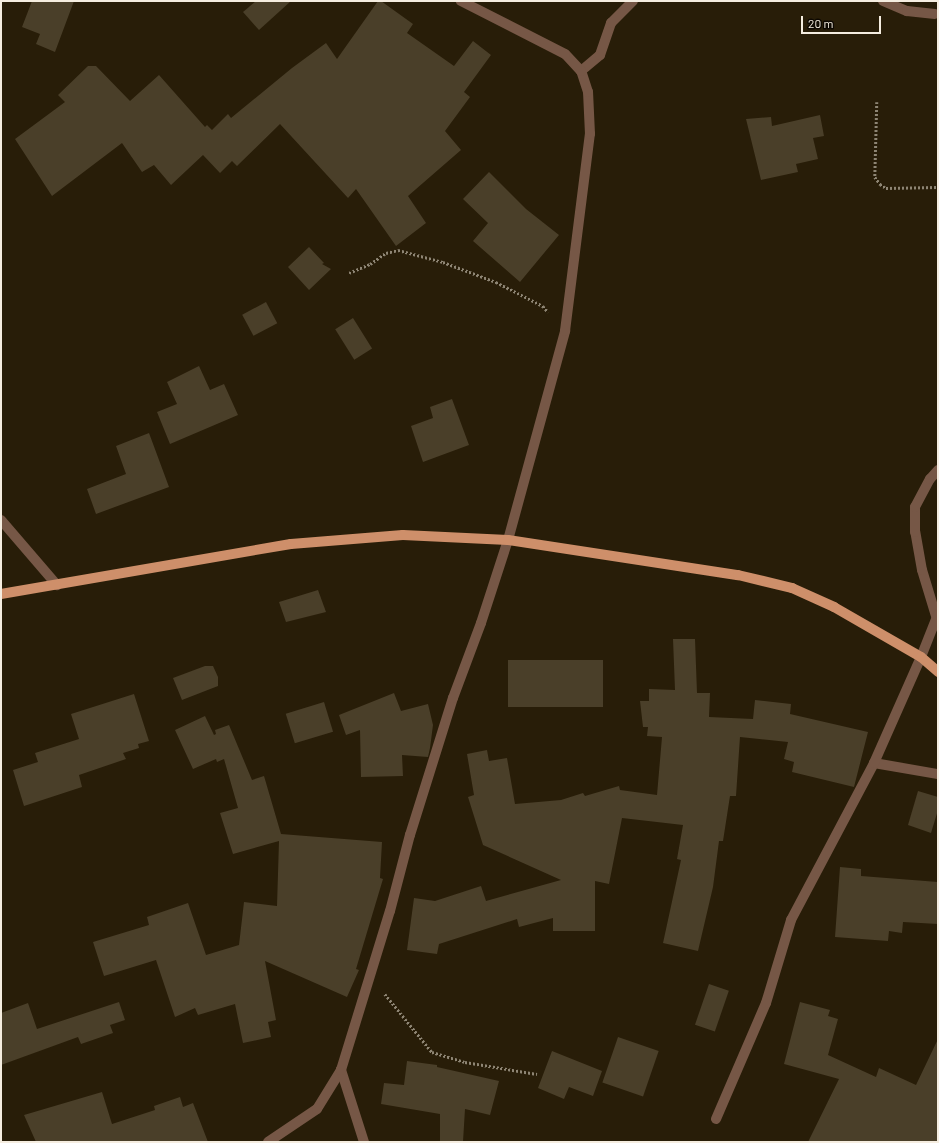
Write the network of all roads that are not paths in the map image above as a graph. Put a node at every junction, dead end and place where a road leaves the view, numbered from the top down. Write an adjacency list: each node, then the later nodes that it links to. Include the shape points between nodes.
1 (461, 1): 5 (street, via 565,54)
2 (633, 1): 5 (street, via 611,23 600,55)
3 (883, 1): 4 (street, via 908,11)
4 (935, 14)
5 (581, 71): 8 (street, via 588,92 590,134 564,331)
6 (938, 470): 11 (street, via 914,507 915,532 922,570)
7 (1, 520): 9 (street)
8 (508, 540): 9 (main road, via 403,535 291,544); 12 (main road, via 738,575 792,588 834,607); 16 (street, via 453,698)
9 (57, 585): 10 (main road)
10 (1, 594)
11 (937, 615): 12 (street)
12 (921, 657): 13 (main road); 14 (street)
13 (938, 672)
14 (874, 762): 15 (street); 17 (street, via 791,920 766,1003)
15 (938, 774)
16 (341, 1070): 18 (street, via 317,1109); 19 (street)
17 (716, 1119)
18 (268, 1142)
19 (364, 1142)

